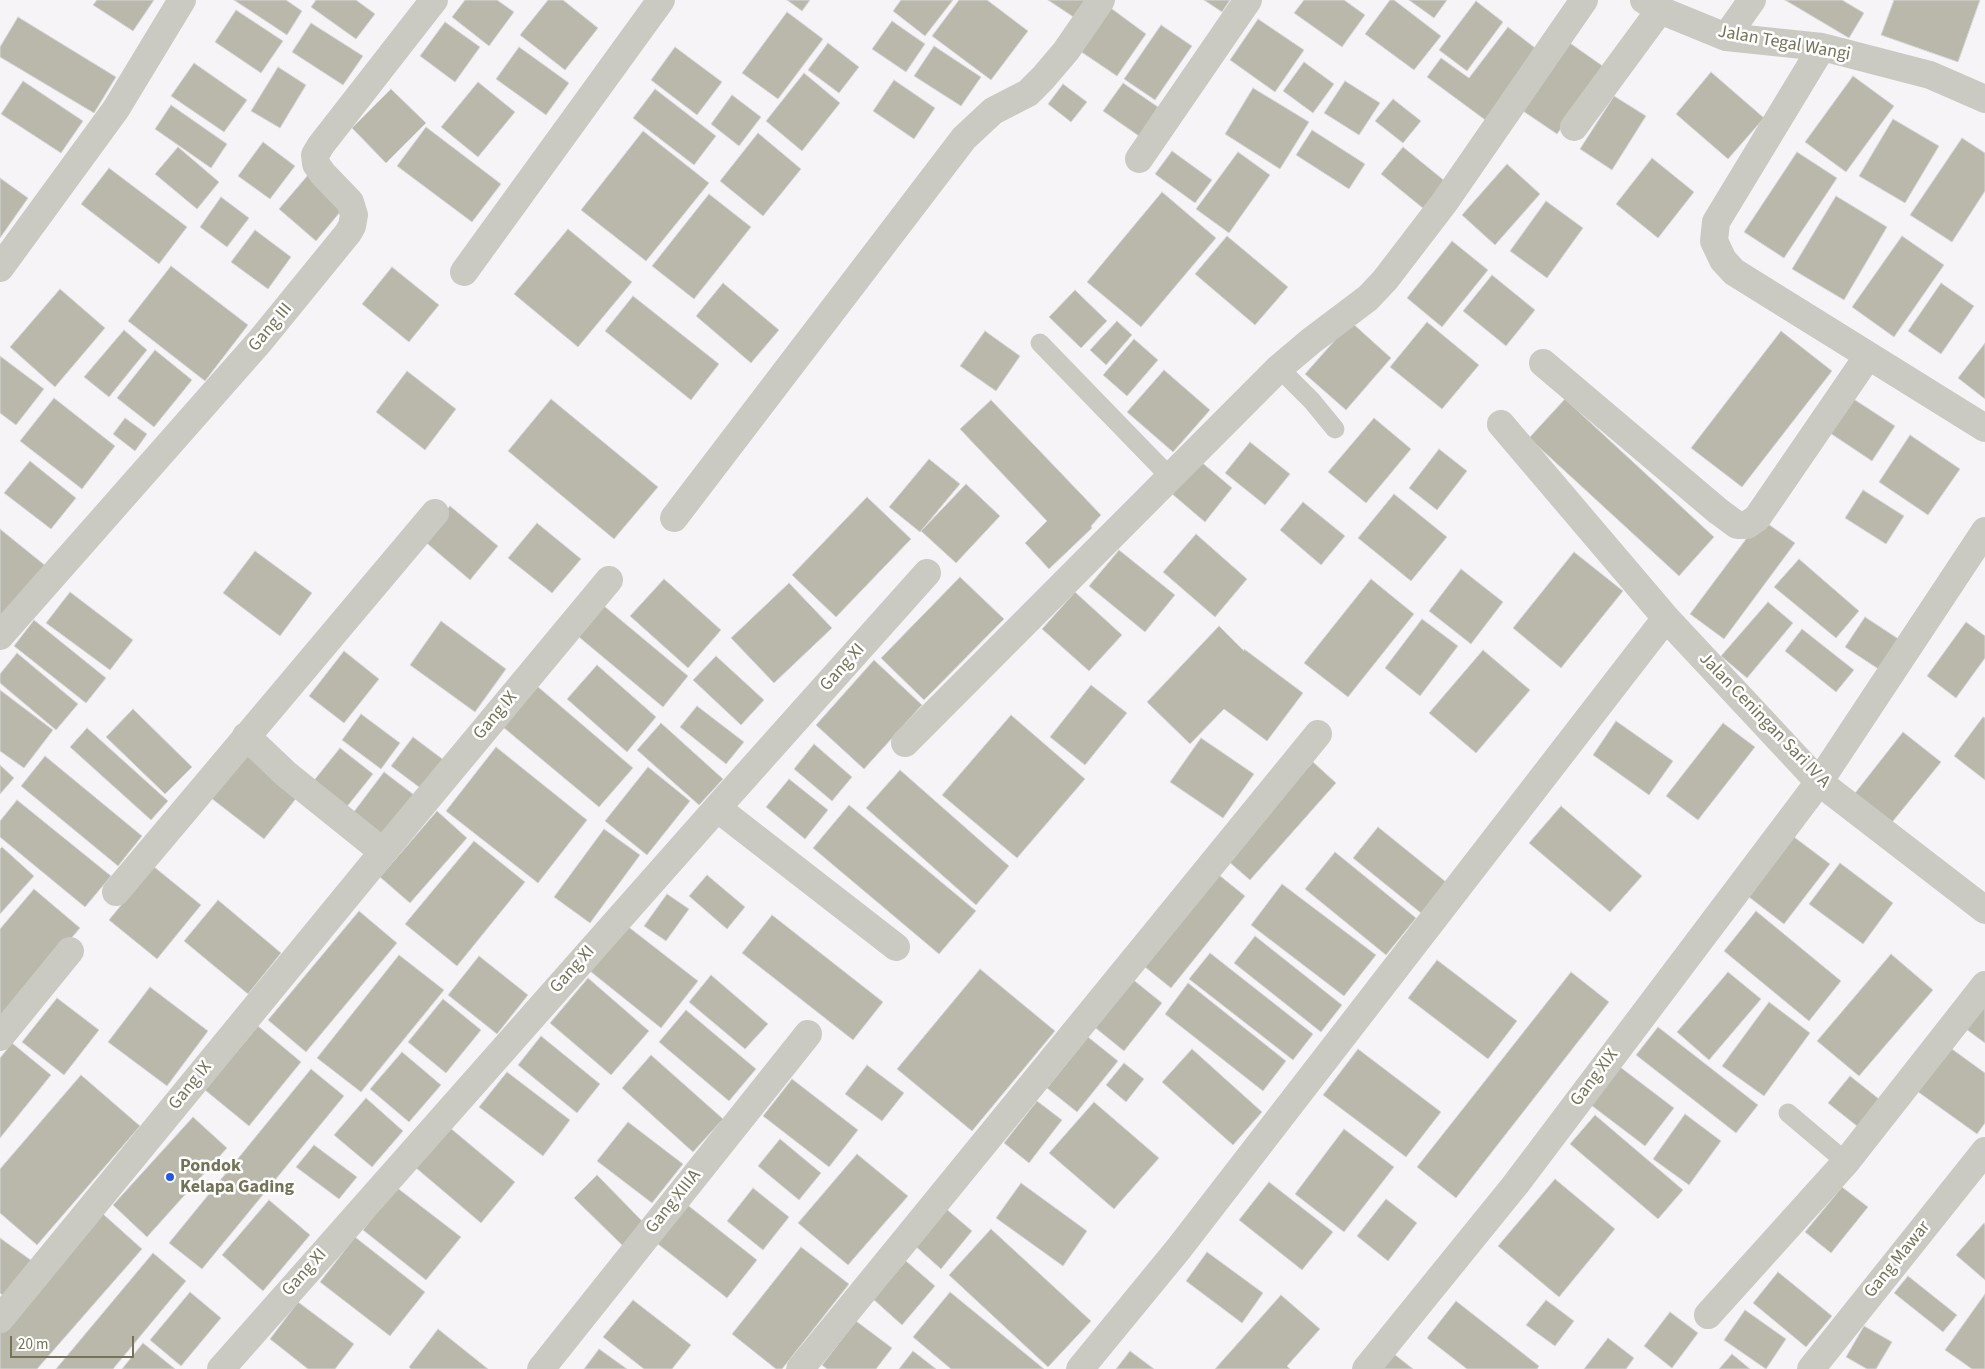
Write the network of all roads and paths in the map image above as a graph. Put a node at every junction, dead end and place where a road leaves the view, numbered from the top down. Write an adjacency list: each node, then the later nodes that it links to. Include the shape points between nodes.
1 (182, 0): 14 (street, via 116,109)
2 (434, 0): 30 (street, Gang III, via 315,154 316,164 350,202 354,215 348,233 260,341)
3 (661, 0): 15 (street)
4 (1101, 0): 25 (street, via 1043,78 1028,93 993,111 964,138)
5 (1248, 0): 13 (street)
6 (1584, 0): 19 (street, via 1444,203 1384,280 1368,298)
7 (1752, 0): 9 (street)
8 (1652, 5): 9 (street, Jalan Tegal Wangi); 12 (street)
9 (1726, 38): 10 (street, Jalan Tegal Wangi)
10 (1822, 47): 11 (street, Jalan Tegal Wangi, via 1930,75); 17 (street, via 1716,222 1714,241 1723,260 1734,272)
11 (1985, 99)
12 (1574, 127)
13 (1139, 159)
14 (0, 268)
15 (464, 272)
16 (1040, 343): 23 (lane)
17 (1868, 356): 18 (street, via 1757,518 1747,525 1736,525 1718,511); 21 (street)
18 (1542, 363)
19 (1279, 368): 22 (lane); 23 (street)
20 (1502, 424): 29 (street, Jalan Ceningan Sari IV A)
21 (1985, 428)
22 (1335, 429)
23 (1169, 476): 33 (street)
24 (434, 513): 32 (street)
25 (674, 518)
26 (1985, 531): 34 (street, Gang XIX)
27 (927, 573): 35 (street, Gang XI)
28 (609, 580): 36 (street, Gang IX)
29 (1666, 618): 34 (street, Jalan Ceningan Sari IV A); 52 (street, via 1180,1246)
30 (0, 636)
31 (1318, 734): 51 (street)
32 (246, 736): 36 (street, via 286,774); 37 (street)
33 (905, 743)
34 (1819, 782): 38 (street, Jalan Ceningan Sari IV A); 53 (street, Gang XIX, via 1516,1184)
35 (717, 808): 39 (street); 49 (street, Gang XI)
36 (383, 852): 48 (street, Gang IX)
37 (116, 892)
38 (1985, 910)
39 (896, 947)
40 (70, 951): 43 (street)
41 (1985, 985): 46 (street)
42 (808, 1034): 50 (street, Gang XIIIA)
43 (0, 1037)
44 (1788, 1113): 46 (lane)
45 (1985, 1151): 54 (street, Gang Mawar)
46 (1846, 1162): 47 (street)
47 (1708, 1315)
48 (0, 1319)
49 (221, 1369)
50 (541, 1369)
51 (800, 1369)
52 (1080, 1369)
53 (1366, 1369)
54 (1811, 1369)

